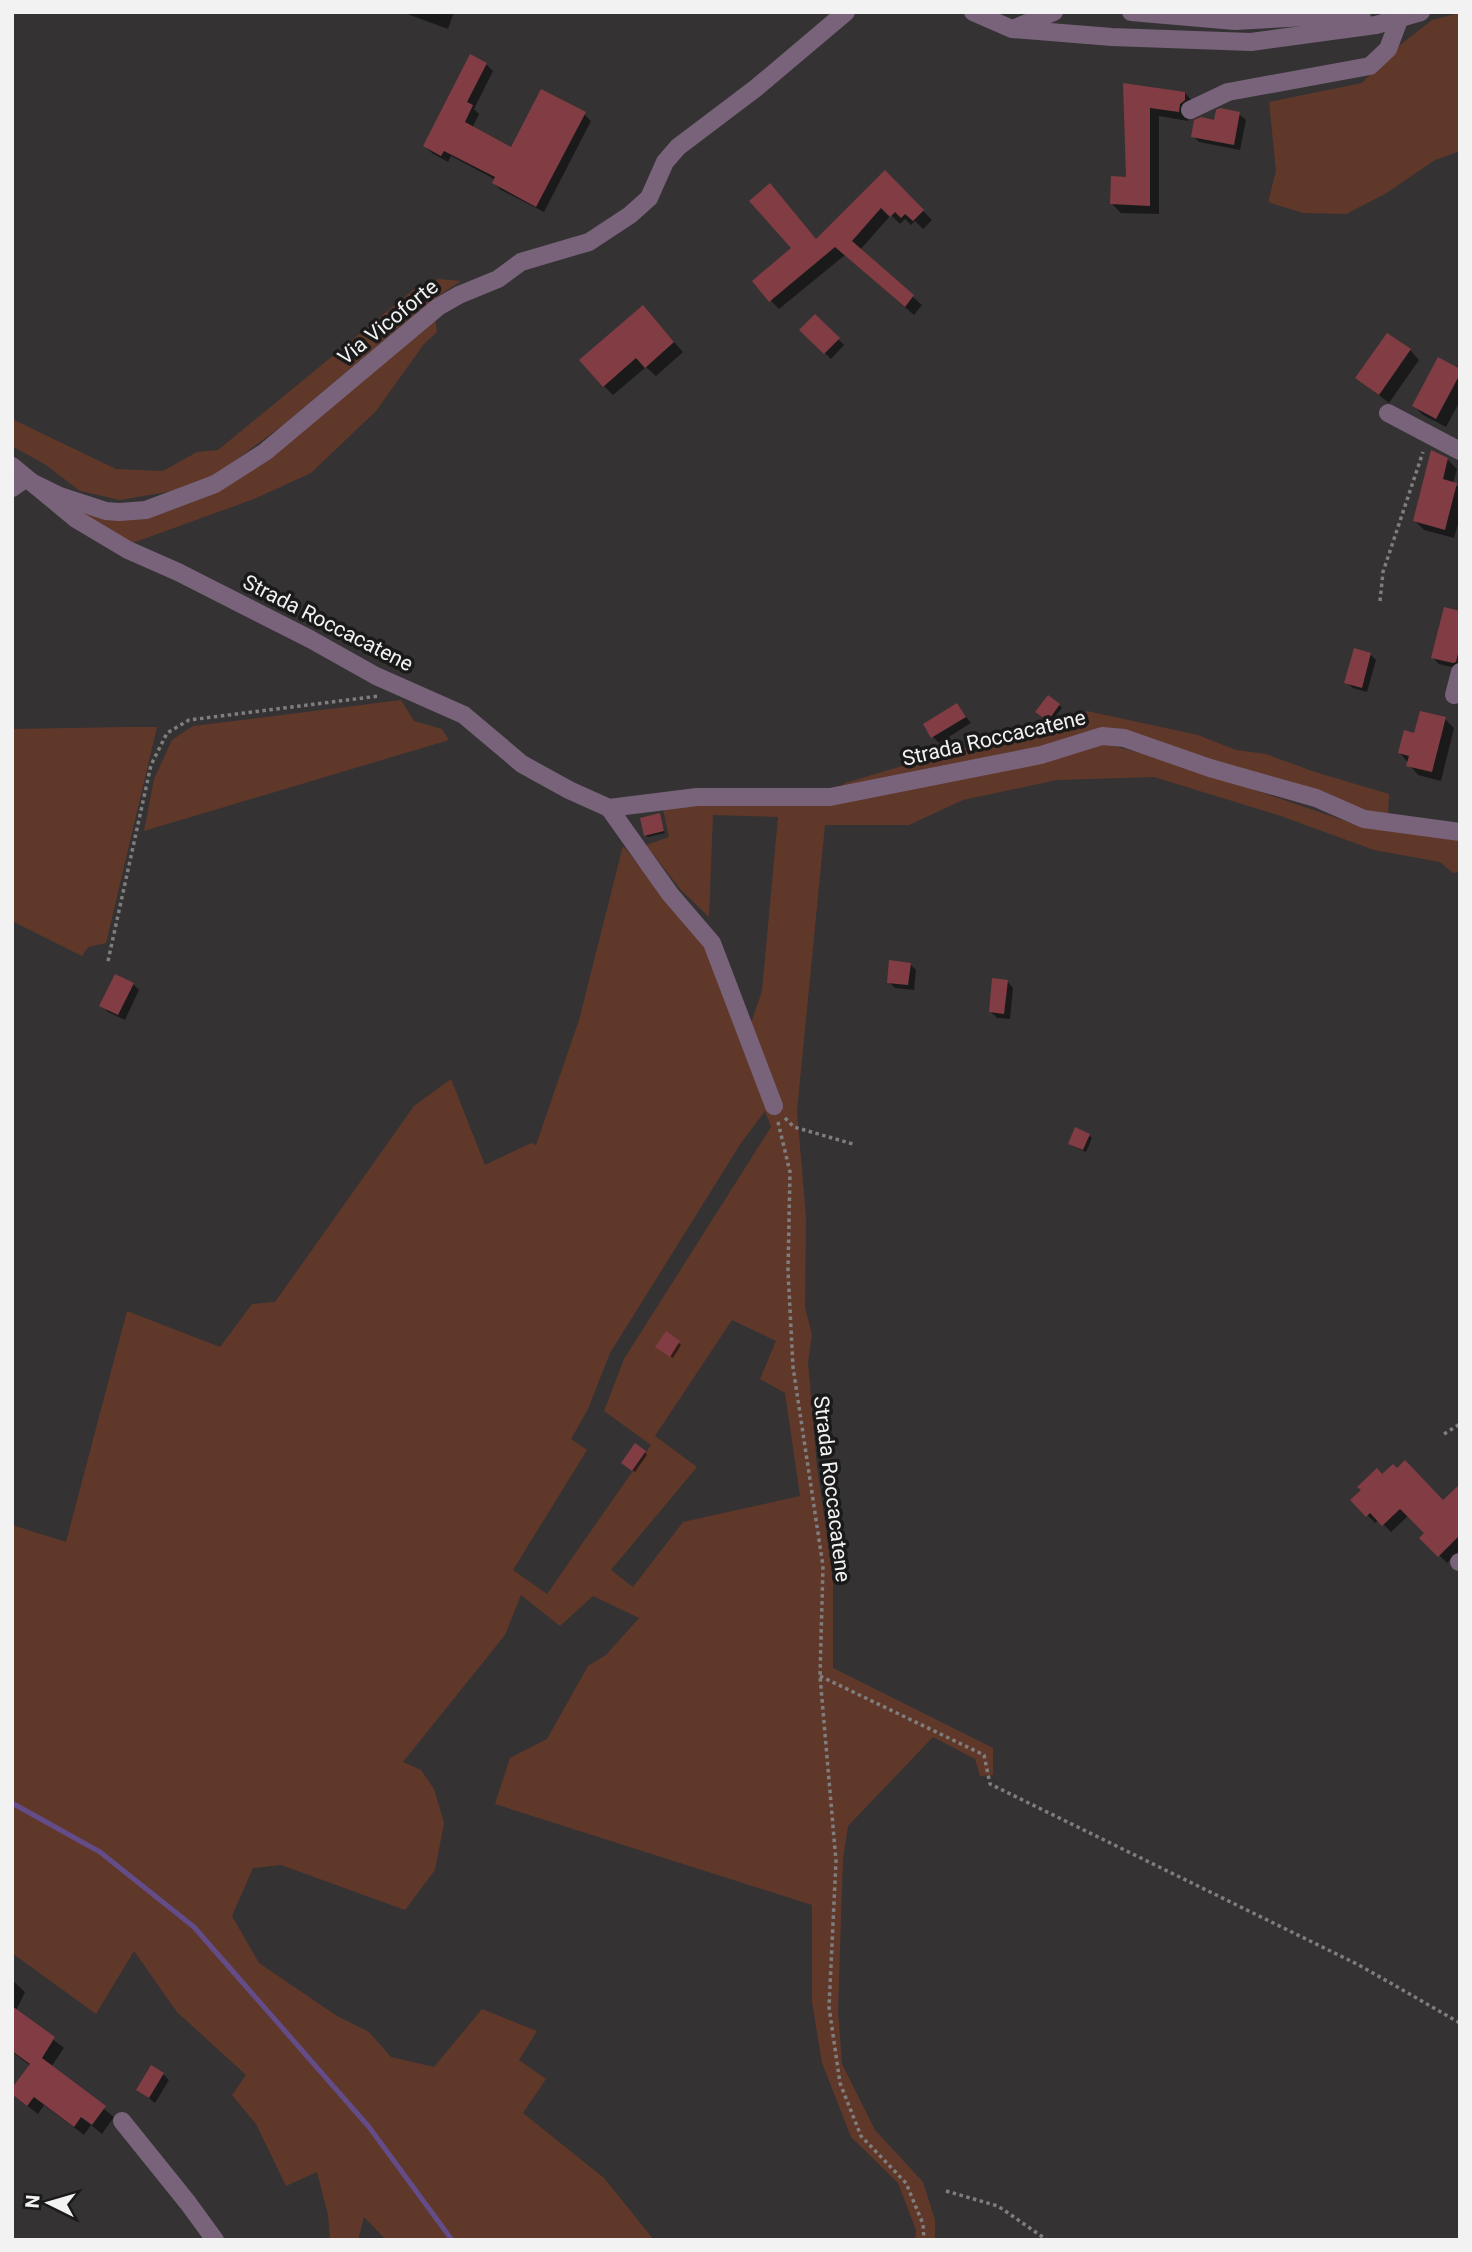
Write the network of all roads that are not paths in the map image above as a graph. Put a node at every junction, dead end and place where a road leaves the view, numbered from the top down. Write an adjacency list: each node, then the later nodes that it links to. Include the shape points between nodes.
1 (846, 12): 14 (street, Via Vicoforte, via 678,147 665,162 649,198 630,215 589,242 521,262 498,279 438,307 265,452 215,484 146,510 119,512)
2 (973, 12): 9 (street)
3 (1054, 12): 9 (street)
4 (1131, 12): 7 (street)
5 (1421, 12): 6 (street)
6 (1401, 15): 8 (street); 10 (street, via 1388,49 1370,66 1228,92)
7 (1234, 17): 8 (street, via 1361,18)
8 (1376, 25): 9 (street, via 1251,42)
9 (1012, 29)
10 (1190, 110)
11 (1388, 413): 12 (street)
12 (1460, 451)
13 (12, 466): 14 (street, Strada Roccacatene)
14 (19, 484): 17 (street, Strada Roccacatene, via 128,551 178,572 376,676 464,715 522,764)
15 (1460, 672): 16 (street)
16 (1454, 695)
17 (609, 807): 18 (street, Strada Roccacatene, via 696,797 830,797 1041,755 1102,736 1124,738 1316,798 1364,819); 19 (street, via 670,894 712,943)
18 (1460, 832)
19 (774, 1106)
20 (122, 2120): 21 (street)
21 (215, 2240)

